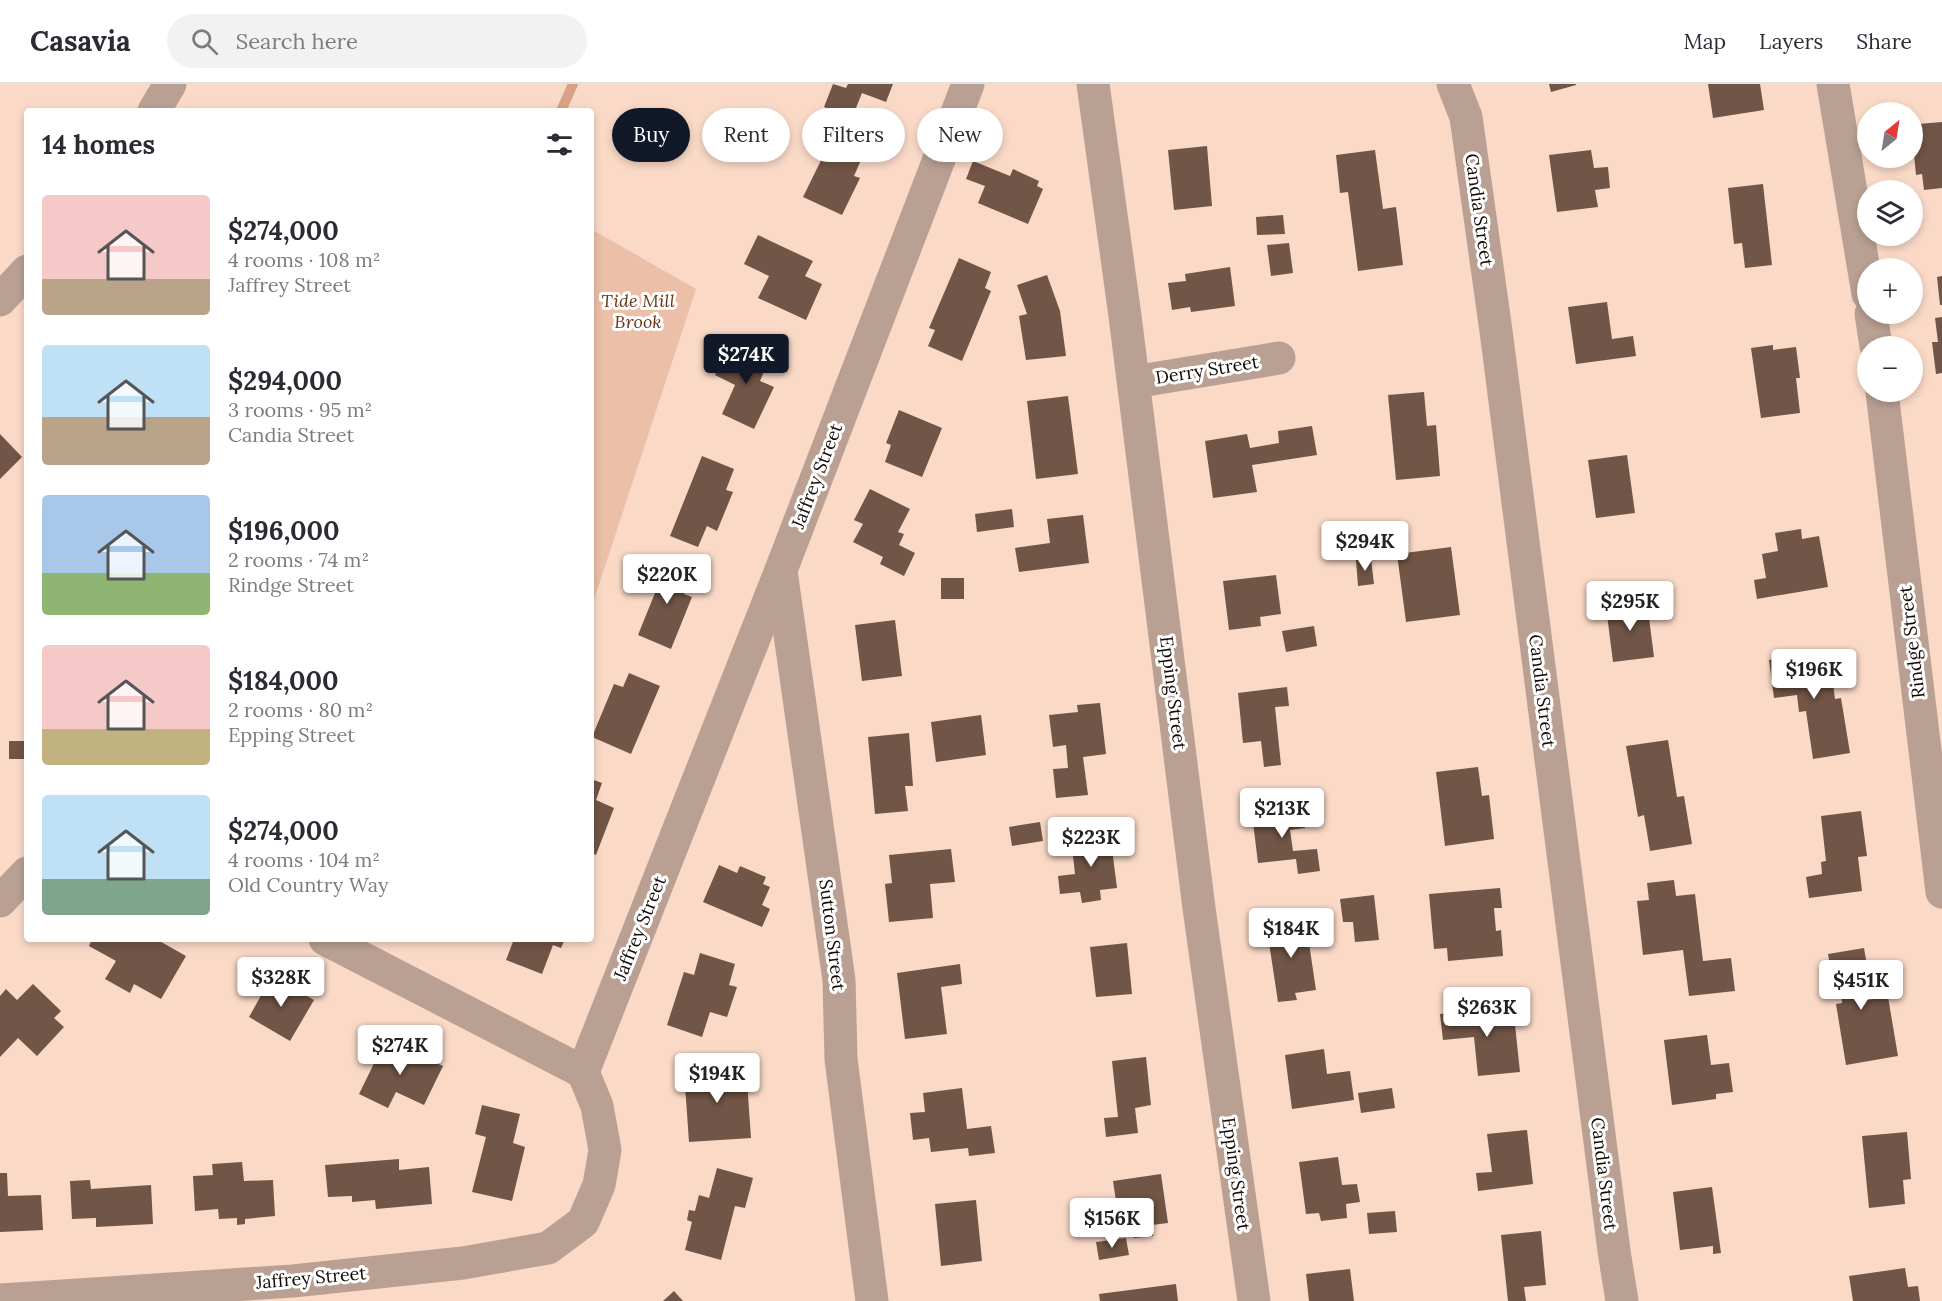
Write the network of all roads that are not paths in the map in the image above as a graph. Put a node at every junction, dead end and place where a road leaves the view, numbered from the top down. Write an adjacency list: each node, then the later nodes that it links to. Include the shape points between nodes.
1 (170, 84): 6 (street)
2 (968, 84): 13 (street, Jaffrey Street)
3 (1093, 84): 11 (street, Epping Street)
4 (1454, 84): 22 (street, Candia Street, via 1466,117 1496,331)
5 (1833, 84): 7 (street)
6 (156, 108)
7 (1862, 258)
8 (24, 274): 9 (street)
9 (0, 300)
10 (1280, 358): 11 (street, Derry Street)
11 (1134, 382): 21 (street, Epping Street, via 1195,876)
12 (1883, 402): 15 (street, Rindge Street)
13 (781, 570): 18 (street, Jaffrey Street); 20 (street, Sutton Street, via 839,980 841,1059)
14 (24, 876): 16 (street)
15 (1942, 892)
16 (0, 901)
17 (331, 942): 18 (street)
18 (583, 1072): 19 (street, Jaffrey Street, via 597,1106 605,1150 599,1185 583,1222 548,1248 463,1263 293,1281)
19 (0, 1300)
20 (872, 1301)
21 (1254, 1301)
22 (1622, 1301)

